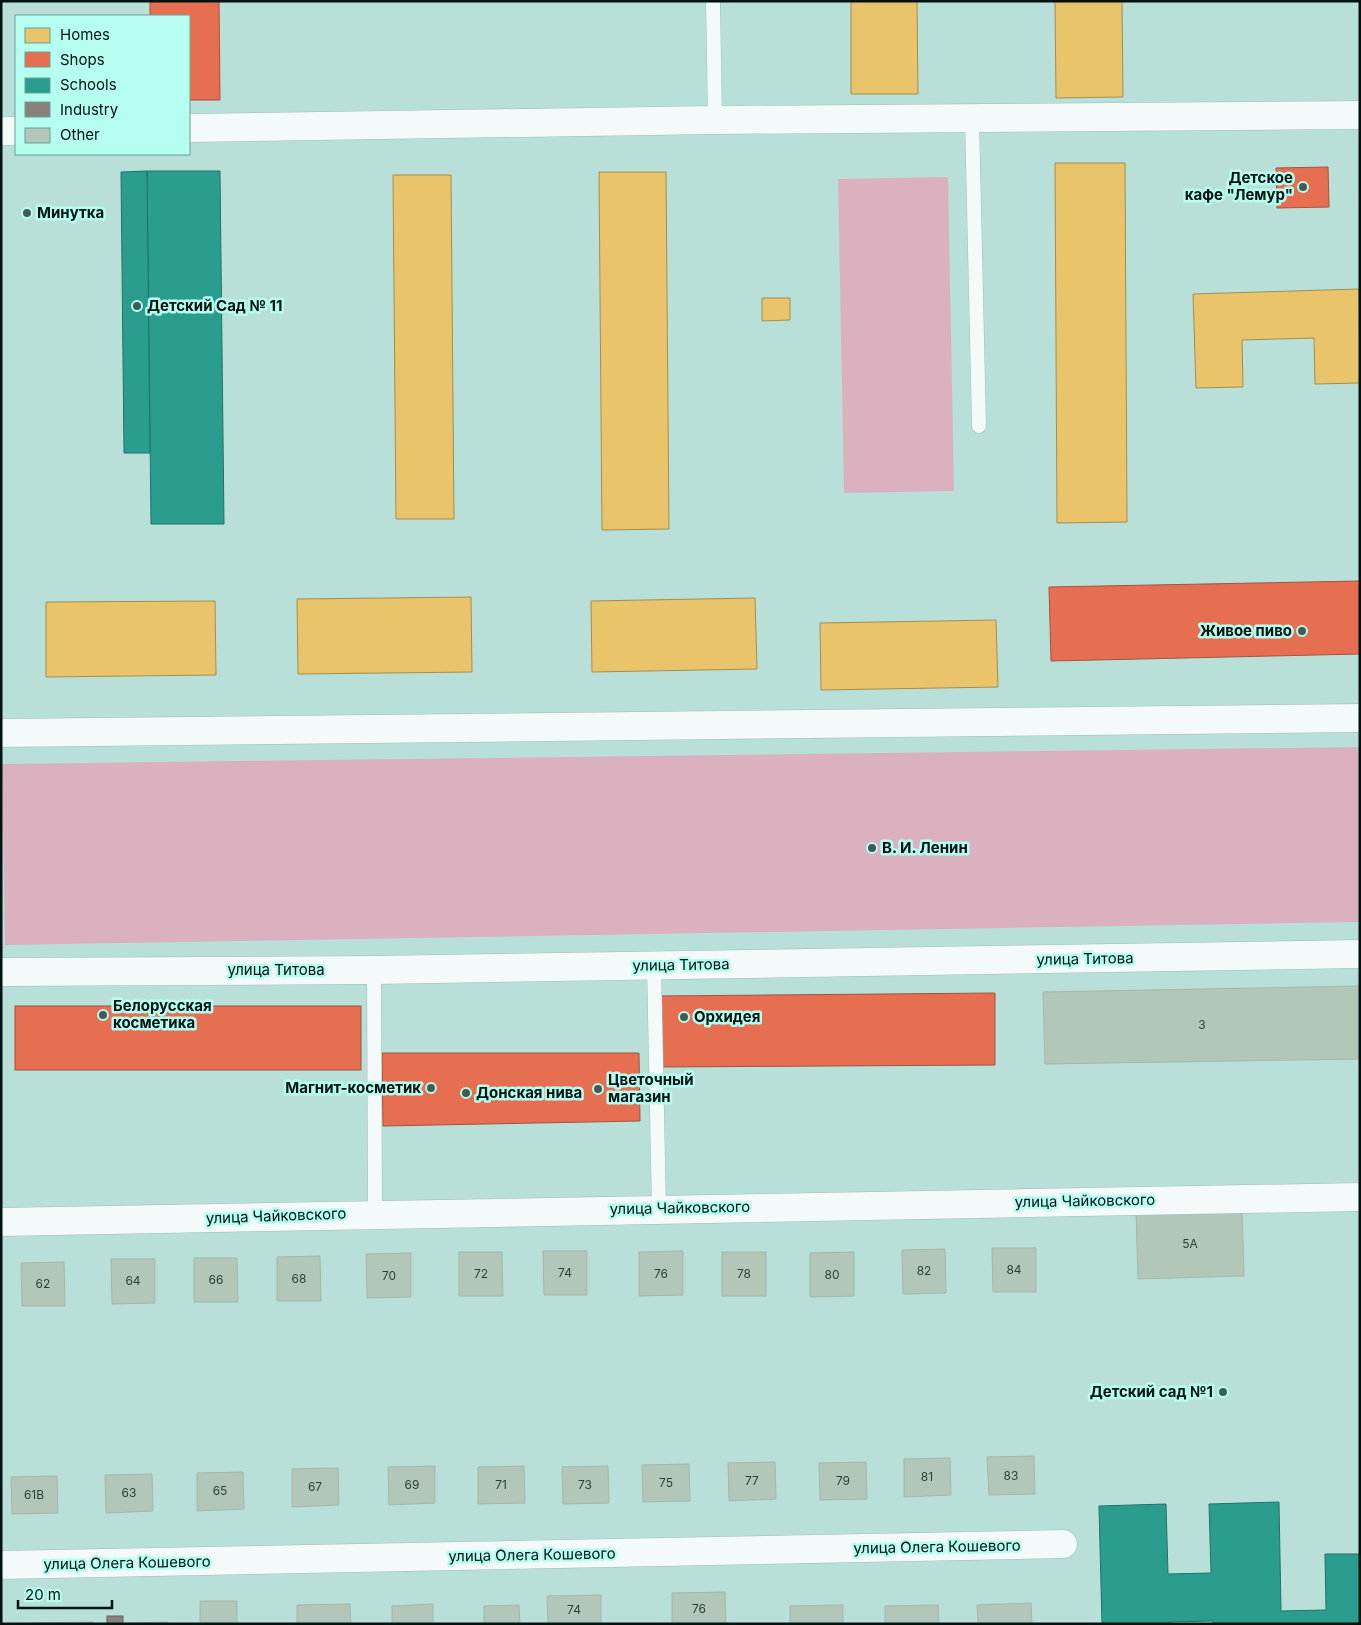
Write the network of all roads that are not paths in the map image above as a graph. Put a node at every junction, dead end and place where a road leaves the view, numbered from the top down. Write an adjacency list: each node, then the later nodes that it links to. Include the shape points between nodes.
1 (713, 1): 4 (lane)
2 (1360, 115): 3 (street)
3 (972, 118): 4 (street); 8 (lane)
4 (715, 120): 5 (street)
5 (190, 128)
6 (1, 131): 7 (street)
7 (15, 131)
8 (979, 426)
9 (1360, 718): 10 (street)
10 (1, 733)
11 (1360, 954): 12 (street, улица Титова)
12 (654, 966): 13 (street, улица Титова); 16 (lane)
13 (374, 970): 14 (street, улица Титова); 17 (lane)
14 (1, 972)
15 (1360, 1196): 16 (street, улица Чайковского)
16 (659, 1208): 17 (street, улица Чайковского)
17 (375, 1214): 18 (street, улица Чайковского)
18 (1, 1222)
19 (1063, 1544): 20 (street, улица Олега Кошевого)
20 (1, 1565)

